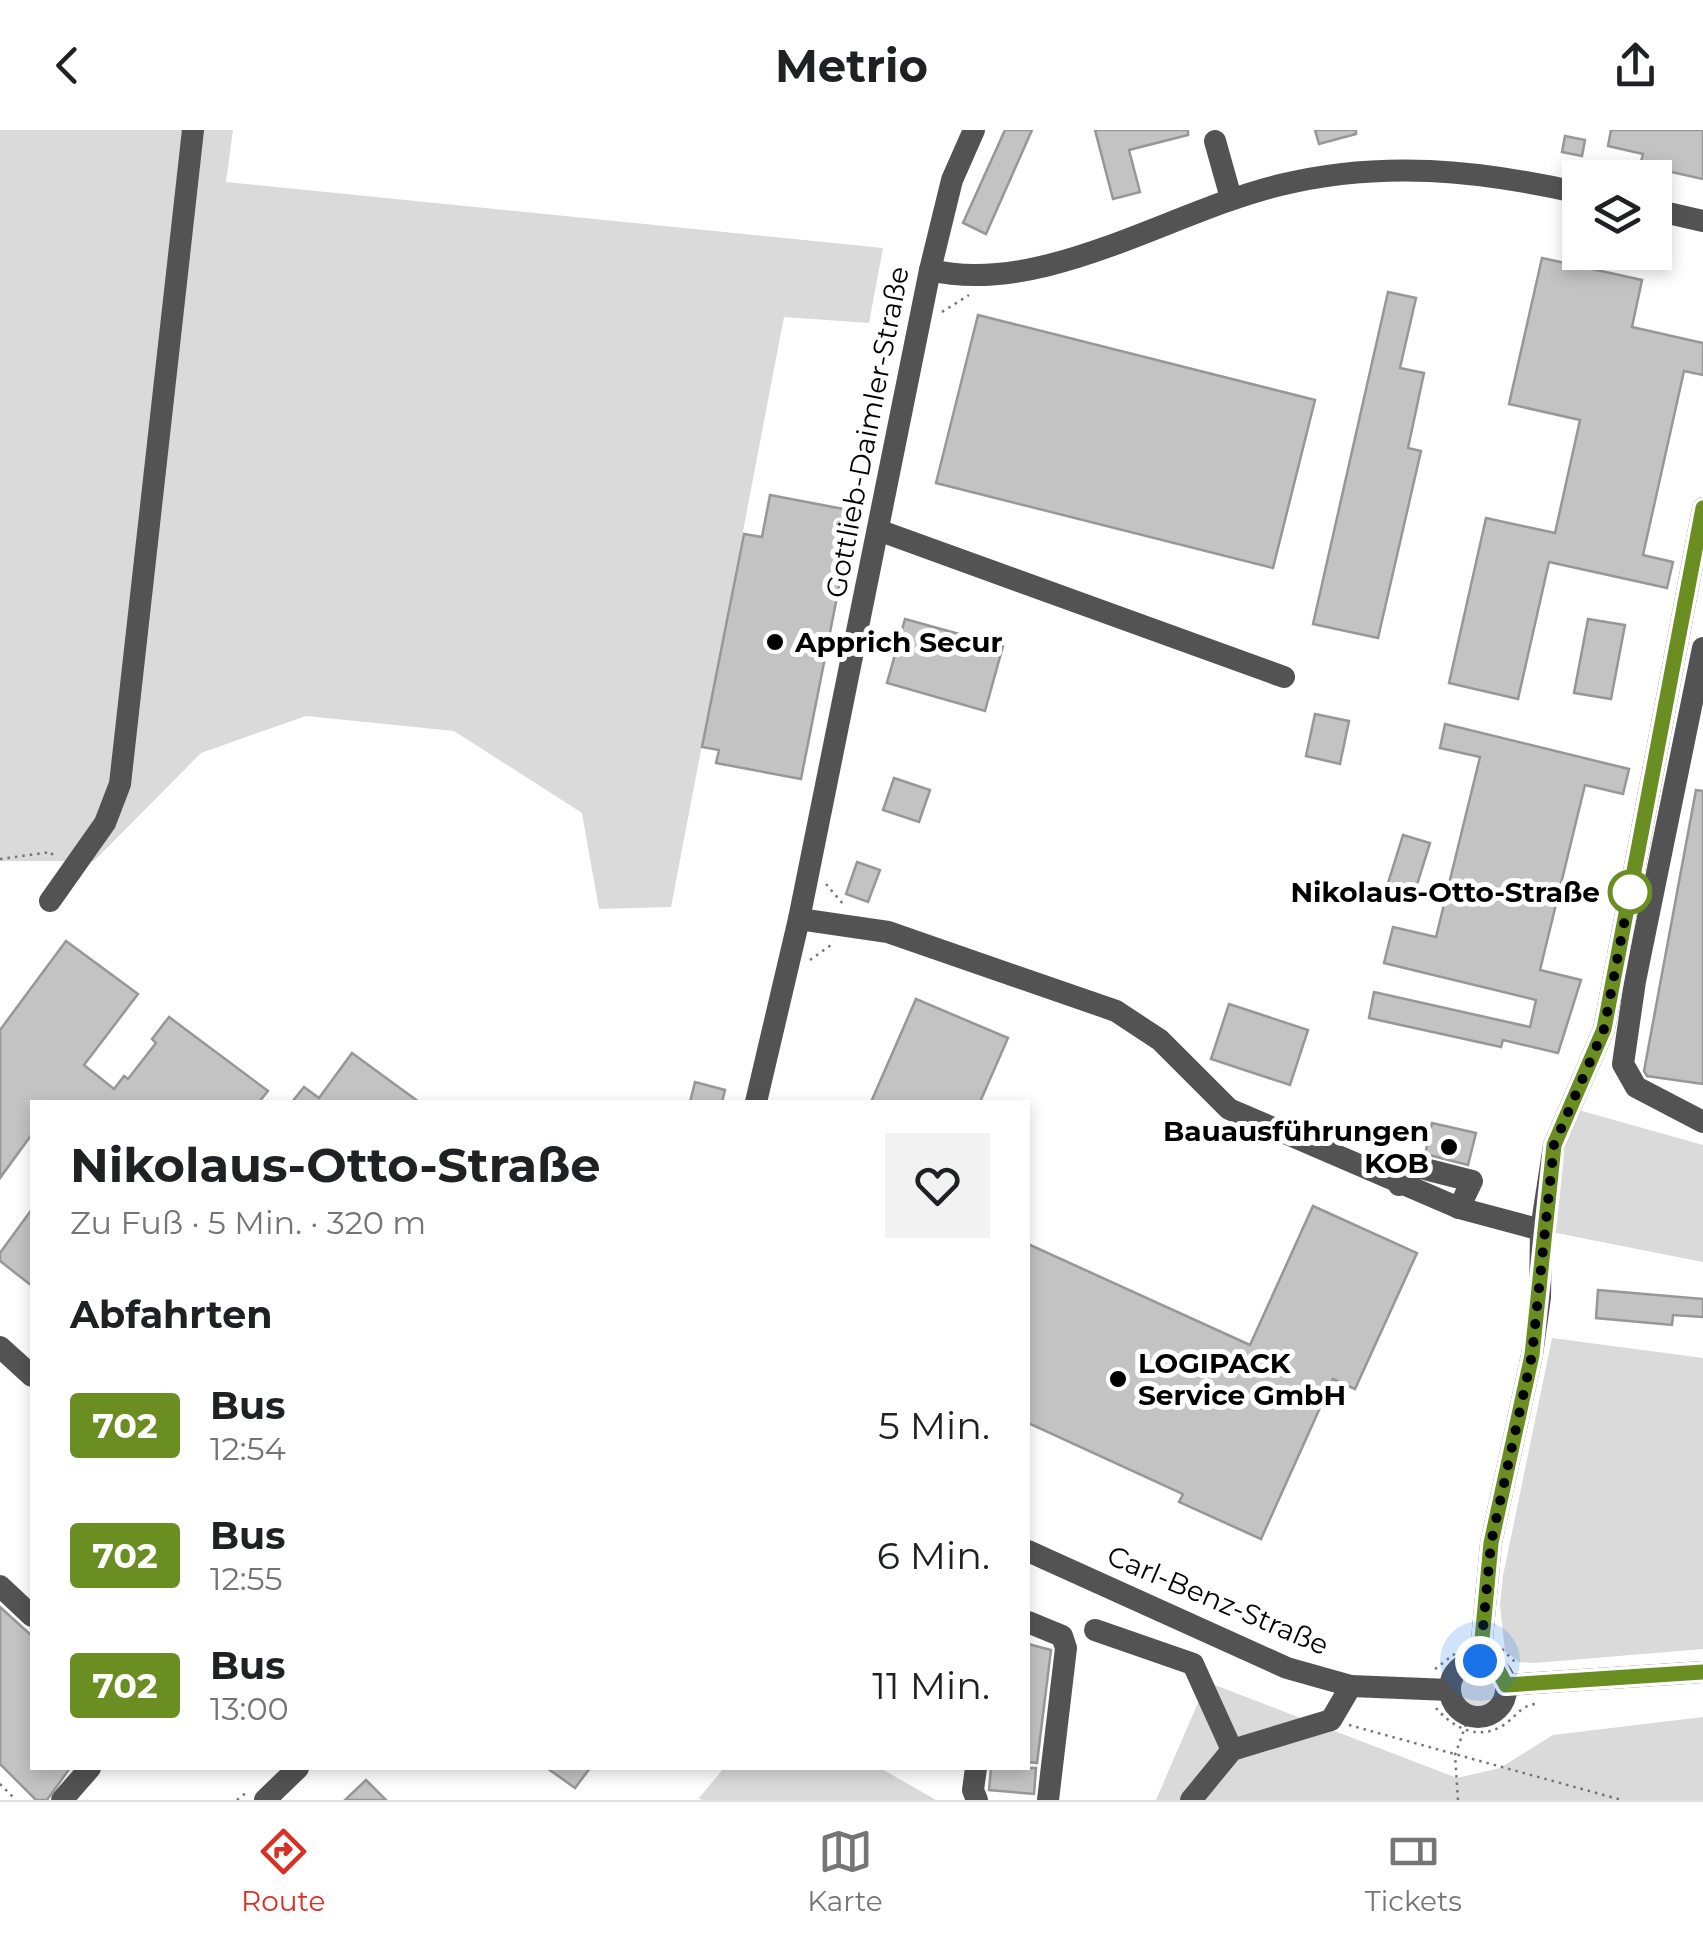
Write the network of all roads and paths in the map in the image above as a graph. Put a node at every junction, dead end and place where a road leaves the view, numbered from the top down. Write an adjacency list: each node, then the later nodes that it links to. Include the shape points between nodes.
1 (193, 130): 14 (street, via 120,784 104,823)
2 (974, 130): 8 (street, Gottlieb-Daimler-Straße, via 952,180)
3 (1216, 141): 5 (street)
4 (1562, 190): 5 (street, via 1502,176 1395,168)
5 (1230, 198): 8 (street, via 1024,271 964,278)
6 (1672, 214): 7 (street)
7 (1703, 221)
8 (930, 270): 10 (street, Gottlieb-Daimler-Straße)
9 (1703, 508): 19 (street, via 1604,1029 1554,1145)
10 (878, 530): 12 (street); 16 (street, Gottlieb-Daimler-Straße)
11 (1703, 648): 18 (street, via 1624,1064 1636,1087)
12 (1284, 677)
13 (0, 859): 14 (path, via 51,852)
14 (65, 878): 15 (street)
15 (50, 901)
16 (800, 919): 17 (street, Gottlieb-Daimler-Straße); 19 (street, via 888,932 1116,1012 1160,1040 1230,1109 1399,1185)
17 (756, 1100)
18 (1703, 1122)
19 (1542, 1230): 27 (street, via 1532,1355 1491,1543)
20 (0, 1347): 21 (street)
21 (30, 1374)
22 (1030, 1558): 30 (street, Carl-Benz-Straße, via 1287,1668)
23 (0, 1586): 24 (street)
24 (30, 1614)
25 (1030, 1623): 45 (street, via 1062,1636 1066,1648)
26 (1095, 1630): 35 (street, via 1193,1664)
27 (1480, 1654): 29 (street); 31 (street); 31 (path, via 1463,1647 1428,1674)
28 (1703, 1672): 29 (street)
29 (1506, 1685): 34 (street, via 1494,1713)
30 (1351, 1686): 31 (street, Carl-Benz-Straße); 33 (street)
31 (1438, 1689): 34 (street); 34 (path, via 1445,1718)
32 (1536, 1704): 34 (path, via 1521,1706 1502,1726)
33 (1331, 1720): 35 (street); 36 (path)
34 (1466, 1723): 36 (path)
35 (1232, 1750): 46 (street)
36 (1455, 1754): 47 (path); 48 (path)
37 (88, 1770): 42 (street)
38 (291, 1770): 43 (street)
39 (976, 1770): 44 (street)
40 (0, 1784): 41 (path)
41 (16, 1800)
42 (62, 1800)
43 (265, 1800)
44 (977, 1800)
45 (1048, 1800)
46 (1192, 1800)
47 (1458, 1800)
48 (1622, 1800)

